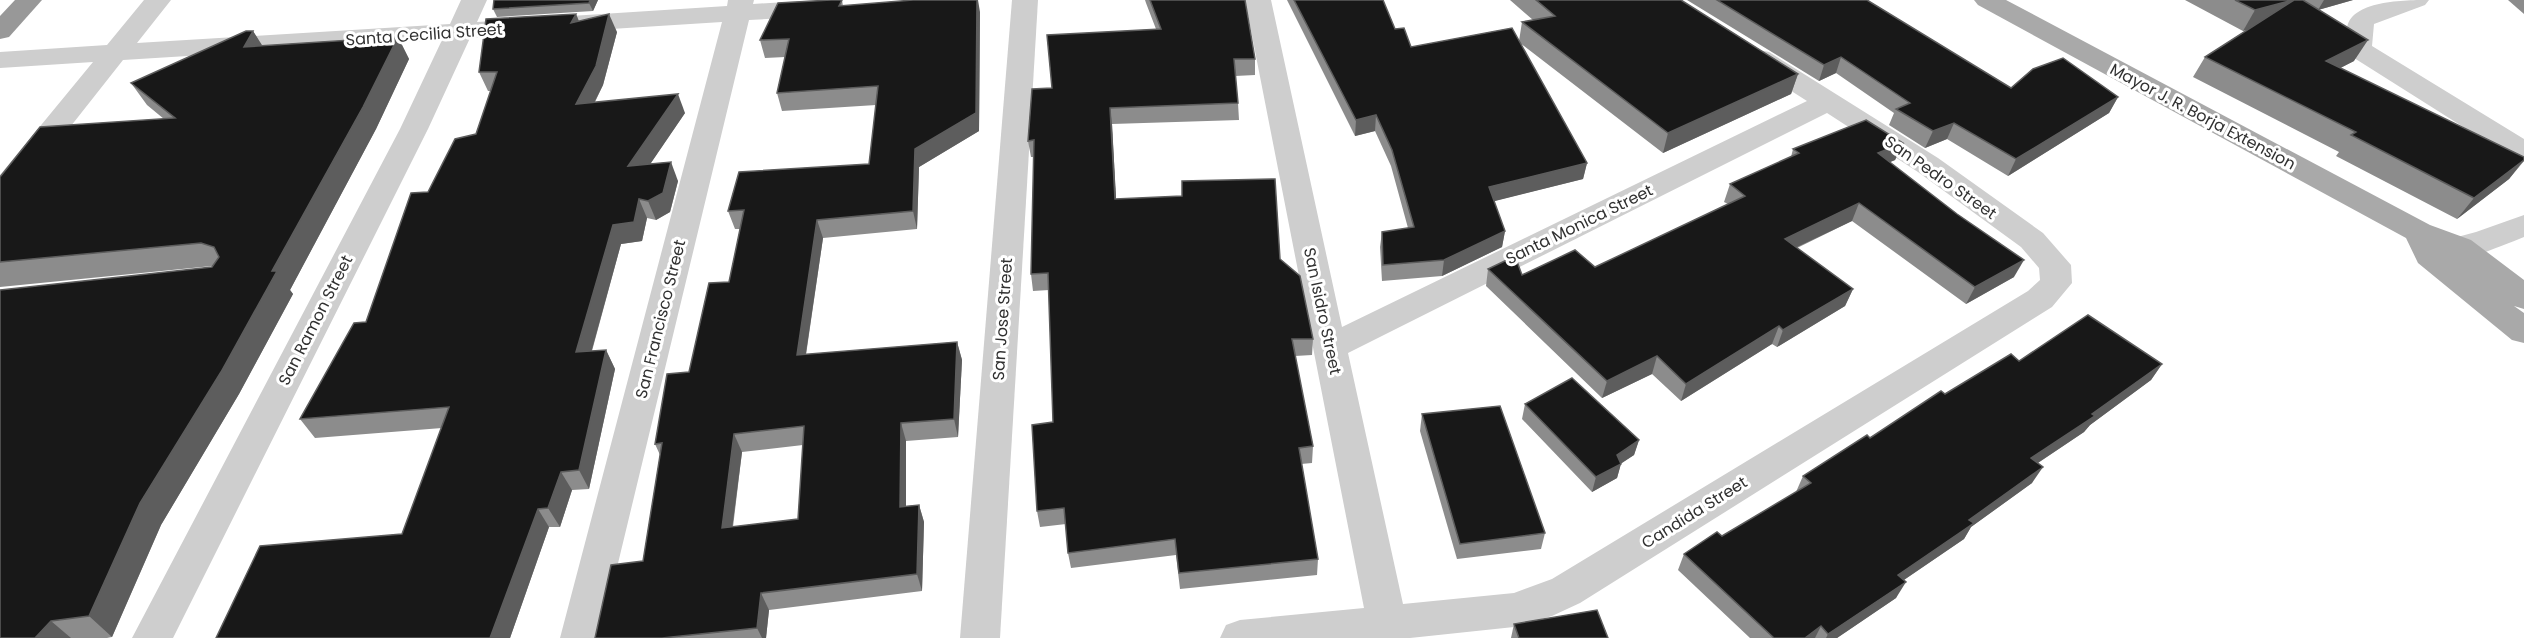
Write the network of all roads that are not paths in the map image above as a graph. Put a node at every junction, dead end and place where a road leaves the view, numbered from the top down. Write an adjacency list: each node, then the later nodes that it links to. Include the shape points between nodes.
1 (29, 0): 11 (highway)
2 (158, 0): 15 (street)
3 (474, 0): 12 (street, San Ramon Street)
4 (1025, 0): 30 (street, San Jose Street)
5 (1258, 0): 26 (street, San Isidro Street)
6 (1987, 0): 22 (main road, Mayor J. R. Borja Extension)
7 (2279, 0): 14 (street)
8 (2416, 0): 14 (street, via 2366,18 2360,25)
9 (840, 6): 10 (street, Santa Cecilia Street)
10 (739, 7): 12 (street, Santa Cecilia Street); 29 (street, San Francisco Street)
11 (0, 31)
12 (456, 32): 15 (street, Santa Cecilia Street); 28 (street, San Ramon Street, via 414,129)
13 (1737, 44): 17 (street, San Pedro Street)
14 (2359, 49): 18 (street)
15 (115, 53): 16 (street, Santa Cecilia Street); 19 (street)
16 (0, 60)
17 (1827, 102): 21 (street, San Pedro Street, via 1928,165); 26 (street, Santa Monica Street)
18 (2524, 152)
19 (0, 195)
20 (2524, 225): 23 (street)
21 (2032, 240): 27 (street, Candida Street, via 2055,265 2056,283 2040,299 1566,591 1514,610)
22 (2424, 244): 23 (main road, Mayor J. R. Borja Extension); 25 (main road, Mayor J. R. Borja Extension)
23 (2460, 248): 24 (main road, Mayor J. R. Borja Extension)
24 (2524, 297)
25 (2524, 331)
26 (1330, 347): 27 (street, San Isidro Street)
27 (1387, 623): 31 (street, Candida Street)
28 (152, 638)
29 (580, 638)
30 (980, 638)
31 (1240, 638)

